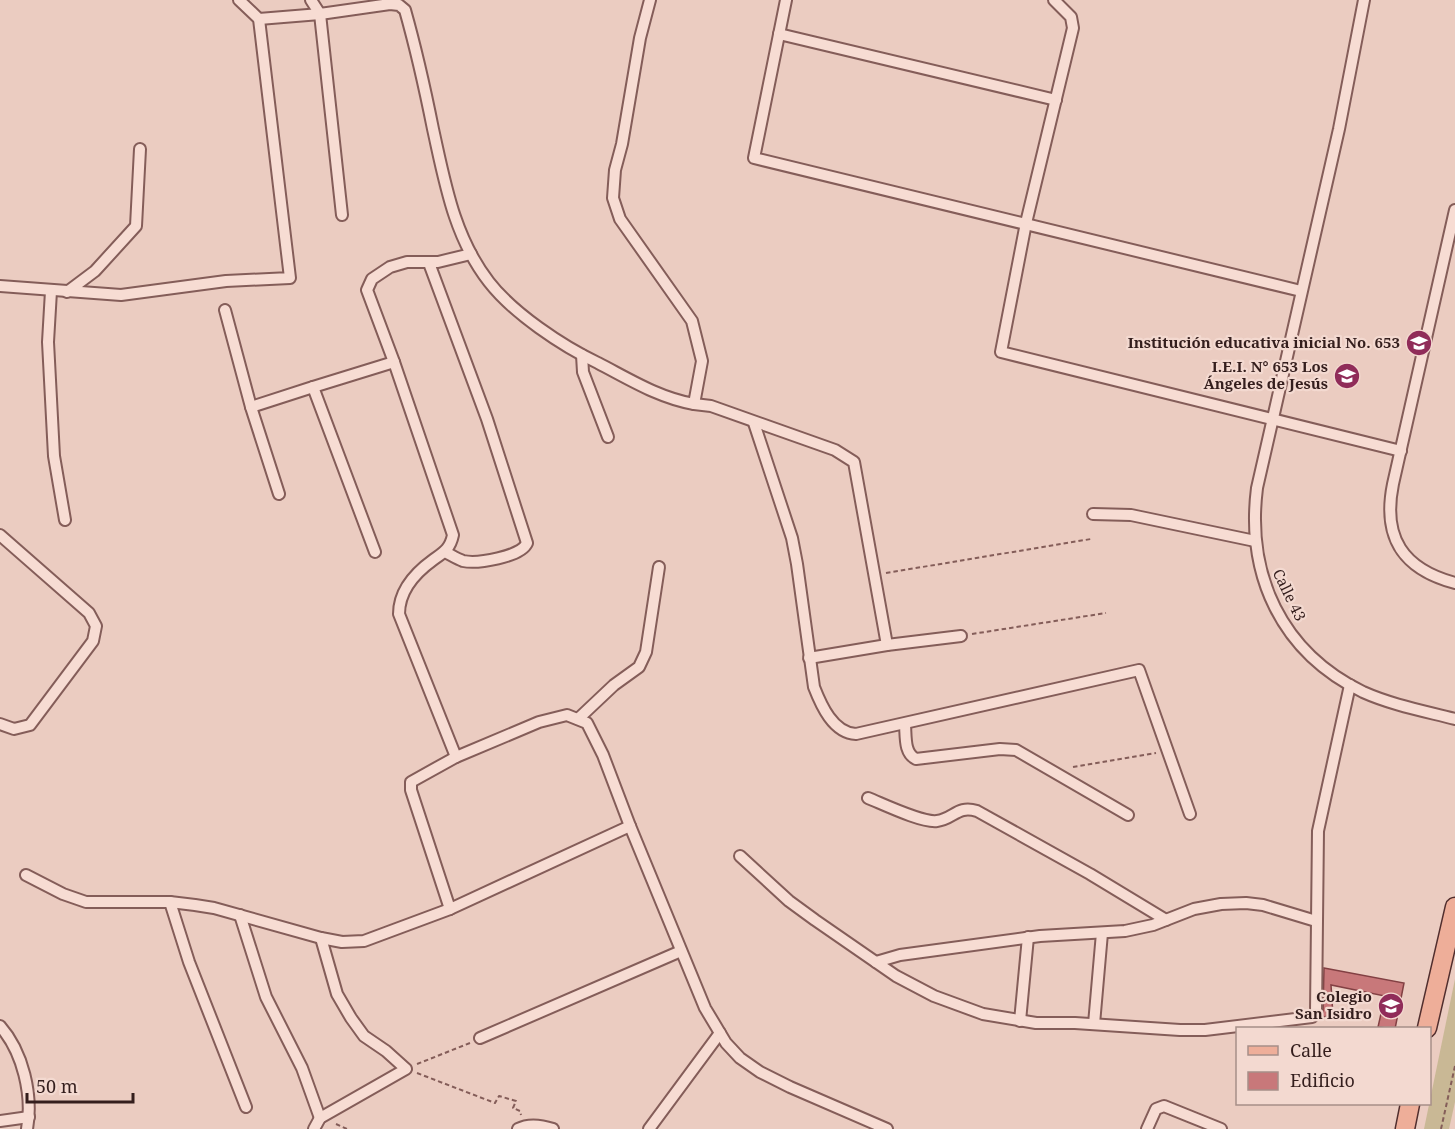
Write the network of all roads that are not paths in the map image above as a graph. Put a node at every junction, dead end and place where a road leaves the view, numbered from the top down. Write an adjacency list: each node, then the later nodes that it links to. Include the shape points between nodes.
1 (239, 0): 8 (street)
2 (311, 0): 7 (street)
3 (650, 0): 26 (street, via 612,189 620,219 692,321 702,361)
4 (786, 0): 9 (street)
5 (1054, 0): 10 (street, via 1074,25)
6 (1364, 0): 20 (street, Calle 43)
7 (320, 14): 8 (street); 13 (street); 16 (street, via 390,4 405,10 449,201)
8 (259, 19): 21 (street, via 290,278 226,281 121,295)
9 (779, 34): 10 (street); 14 (street, via 754,158)
10 (1056, 100): 14 (street)
11 (140, 149): 21 (street, via 136,226 94,272)
12 (1455, 210): 15 (street)
13 (342, 214)
14 (1026, 223): 20 (street); 28 (street, via 1001,352)
15 (1451, 249): 31 (street)
16 (471, 254): 17 (street); 23 (street, via 504,298)
17 (429, 263): 24 (street, via 406,262 390,267 368,286); 38 (street, via 484,409 527,543 521,551 481,562 460,560)
18 (0, 286): 19 (street)
19 (51, 291): 21 (street); 34 (street, via 48,342 54,456)
20 (1301, 291): 28 (street, Calle 43)
21 (67, 292)
22 (225, 310): 27 (street)
23 (582, 355): 26 (street, via 662,396); 30 (street, via 583,372)
24 (394, 362): 25 (street); 38 (street, via 453,535)
25 (313, 387): 27 (street); 37 (street)
26 (694, 404): 29 (street, via 711,406)
27 (251, 407): 32 (street)
28 (1271, 419): 31 (street); 36 (street, Calle 43, via 1254,507)
29 (754, 423): 42 (street, via 835,450 854,462); 43 (street, via 792,538)
30 (608, 437)
31 (1401, 451): 40 (street, via 1390,506 1395,541 1415,566)
32 (279, 494)
33 (1093, 514): 36 (street, via 1131,516)
34 (65, 520)
35 (0, 535): 47 (street, via 89,614 96,626 93,641 30,725 14,729)
36 (1255, 541): 44 (street, Calle 43, via 1265,583 1287,628 1314,658)
37 (375, 552)
38 (445, 552): 49 (street, via 410,582 402,595 399,614)
39 (659, 567): 46 (street, via 646,652 639,667)
40 (1455, 583)
41 (961, 636): 42 (street)
42 (888, 645): 43 (street)
43 (810, 658): 48 (street, via 821,704 839,727 856,734)
44 (1350, 685): 45 (street, Calle 43, via 1379,698); 61 (street, via 1318,831)
45 (1455, 718)
46 (578, 719): 49 (street, via 567,715 539,722); 53 (street, via 586,723 603,755)
47 (0, 724)
48 (905, 724): 51 (street, via 1138,670); 52 (street, via 907,750 916,759 1010,749)
49 (456, 757): 58 (street, via 413,780 410,787)
50 (868, 798): 60 (street, via 931,821 944,820 964,809 977,811)
51 (1190, 814)
52 (1128, 815)
53 (630, 826): 58 (street); 65 (street)
54 (740, 856): 66 (street, via 789,901)
55 (26, 875): 56 (street, via 86,902)
56 (170, 902): 59 (street); 74 (street, via 189,962)
57 (1455, 907): 70 (main road)
58 (450, 909): 64 (street, via 364,941)
59 (240, 915): 64 (street); 76 (street, via 266,997 302,1068)
60 (1166, 921): 61 (street, via 1194,909 1234,903 1263,905); 62 (street)
61 (1316, 921): 68 (street, via 1316,1011 1312,1017 1205,1030)
62 (1102, 933): 63 (street); 68 (street)
63 (1028, 937): 66 (street, via 900,955); 67 (street)
64 (321, 938): 76 (street, via 338,994 351,1018 364,1036 406,1069)
65 (681, 951): 71 (street); 72 (street)
66 (876, 962): 67 (street, via 917,989 950,1004)
67 (1020, 1021): 68 (street)
68 (1094, 1024)
69 (0, 1026): 75 (street, via 17,1051)
70 (1427, 1027)
71 (720, 1033): 82 (street); 83 (street, via 734,1052 760,1072)
72 (480, 1038)
73 (1410, 1105): 86 (main road)
74 (246, 1107)
75 (29, 1117): 77 (street); 78 (street)
76 (320, 1118): 79 (street)
77 (0, 1121)
78 (27, 1129)
79 (314, 1129)
80 (518, 1129): 81 (street, via 534,1125)
81 (553, 1129)
82 (649, 1129)
83 (887, 1129)
84 (1147, 1129): 85 (street, via 1156,1109 1164,1106)
85 (1221, 1129)
86 (1405, 1129)

